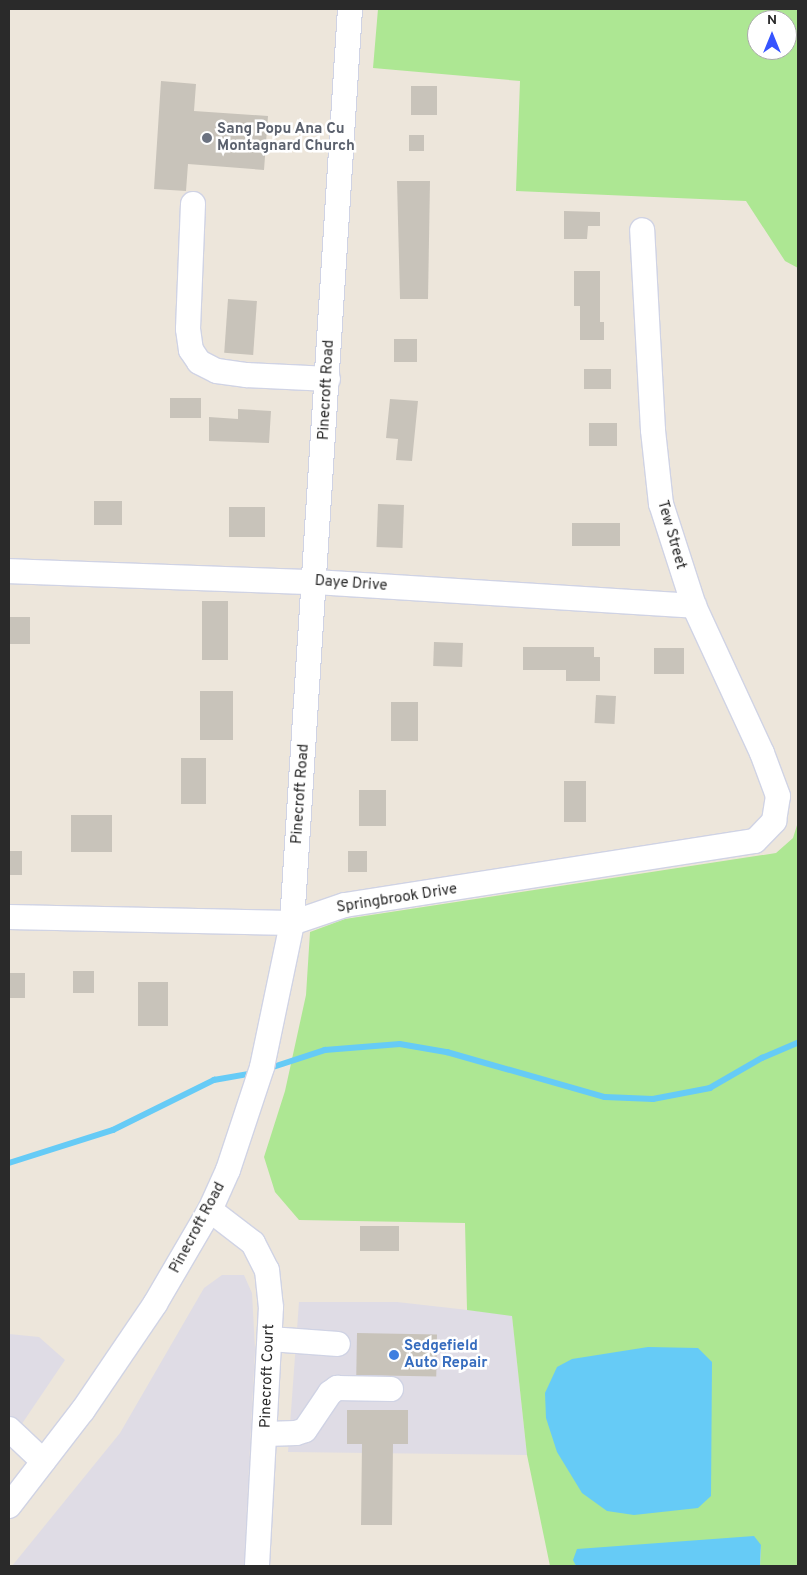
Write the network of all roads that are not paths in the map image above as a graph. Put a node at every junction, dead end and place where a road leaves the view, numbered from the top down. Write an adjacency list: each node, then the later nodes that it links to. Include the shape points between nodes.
1 (350, 9): 4 (street, Pinecroft Road)
2 (193, 204): 4 (street, via 188,329 192,350 199,362 217,371)
3 (642, 230): 7 (street, Tew Street, via 653,430 661,504)
4 (328, 379): 6 (street, Pinecroft Road)
5 (9, 571): 6 (street, Daye Drive)
6 (315, 582): 7 (street, Daye Drive); 10 (street, Pinecroft Road)
7 (694, 606): 8 (street, Tew Street, via 762,753 778,796)
8 (774, 821): 10 (street, Springbrook Drive, via 755,841 345,905)
9 (9, 917): 10 (street, Springbrook Drive)
10 (292, 923): 11 (street, Pinecroft Road, via 262,1067 228,1170)
11 (210, 1210): 12 (street, Pinecroft Court, via 253,1243 268,1270); 17 (street, Pinecroft Road, via 155,1304 83,1410)
12 (270, 1339): 13 (street); 16 (street, Pinecroft Court)
13 (338, 1344)
14 (391, 1389): 16 (street, via 337,1388 330,1392 305,1430 296,1434)
15 (9, 1429): 17 (street)
16 (266, 1434): 19 (street, Pinecroft Court)
17 (43, 1461): 18 (street, Pinecroft Road)
18 (9, 1506)
19 (257, 1566)

